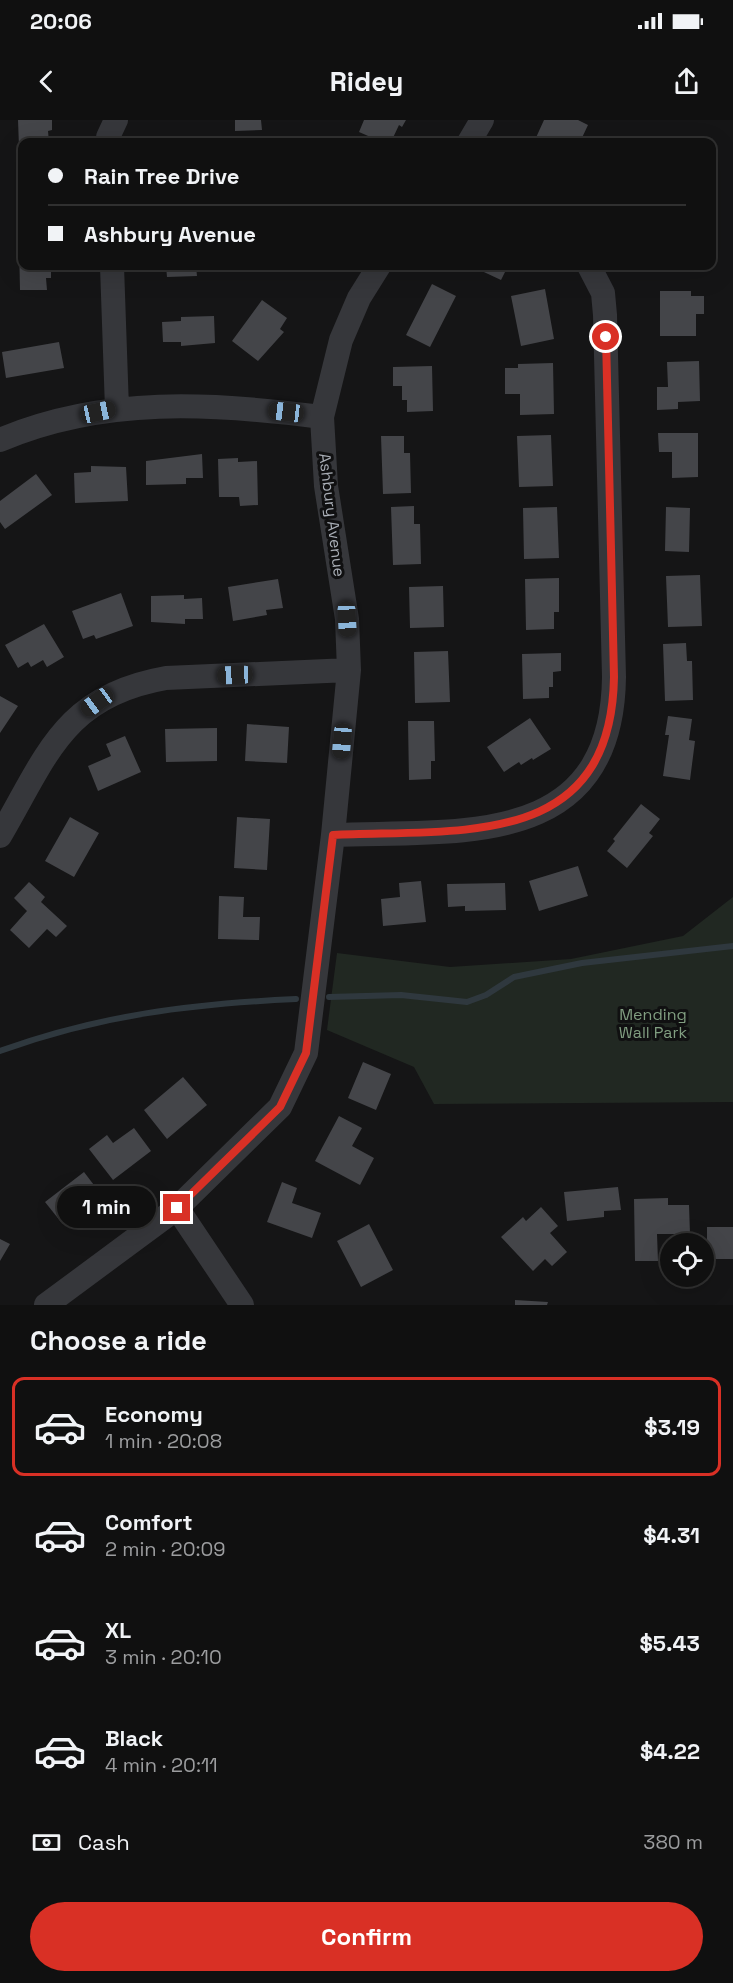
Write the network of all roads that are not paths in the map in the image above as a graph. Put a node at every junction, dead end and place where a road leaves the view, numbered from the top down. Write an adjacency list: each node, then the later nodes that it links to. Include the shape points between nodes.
1 (116, 120): 3 (street)
2 (482, 120): 4 (street)
3 (108, 138)
4 (471, 138)
5 (112, 270): 8 (street)
6 (376, 270): 9 (street, Ashbury Avenue, via 341,340)
7 (591, 270): 12 (street, via 603,293 605,315 614,677 613,710 600,753 565,796 533,816 509,824 478,829)
8 (117, 409): 9 (street, via 219,406); 10 (street, via 43,424)
9 (322, 417): 11 (street, Ashbury Avenue, via 326,486 347,619)
10 (0, 440)
11 (349, 670): 12 (street, Ashbury Avenue); 13 (street, via 166,678 139,682 113,692 69,723)
12 (333, 835): 14 (street, Ashbury Avenue, via 306,1053 280,1107)
13 (0, 836)
14 (177, 1208): 15 (street, Ashbury Avenue); 16 (street)
15 (46, 1305)
16 (242, 1305)

